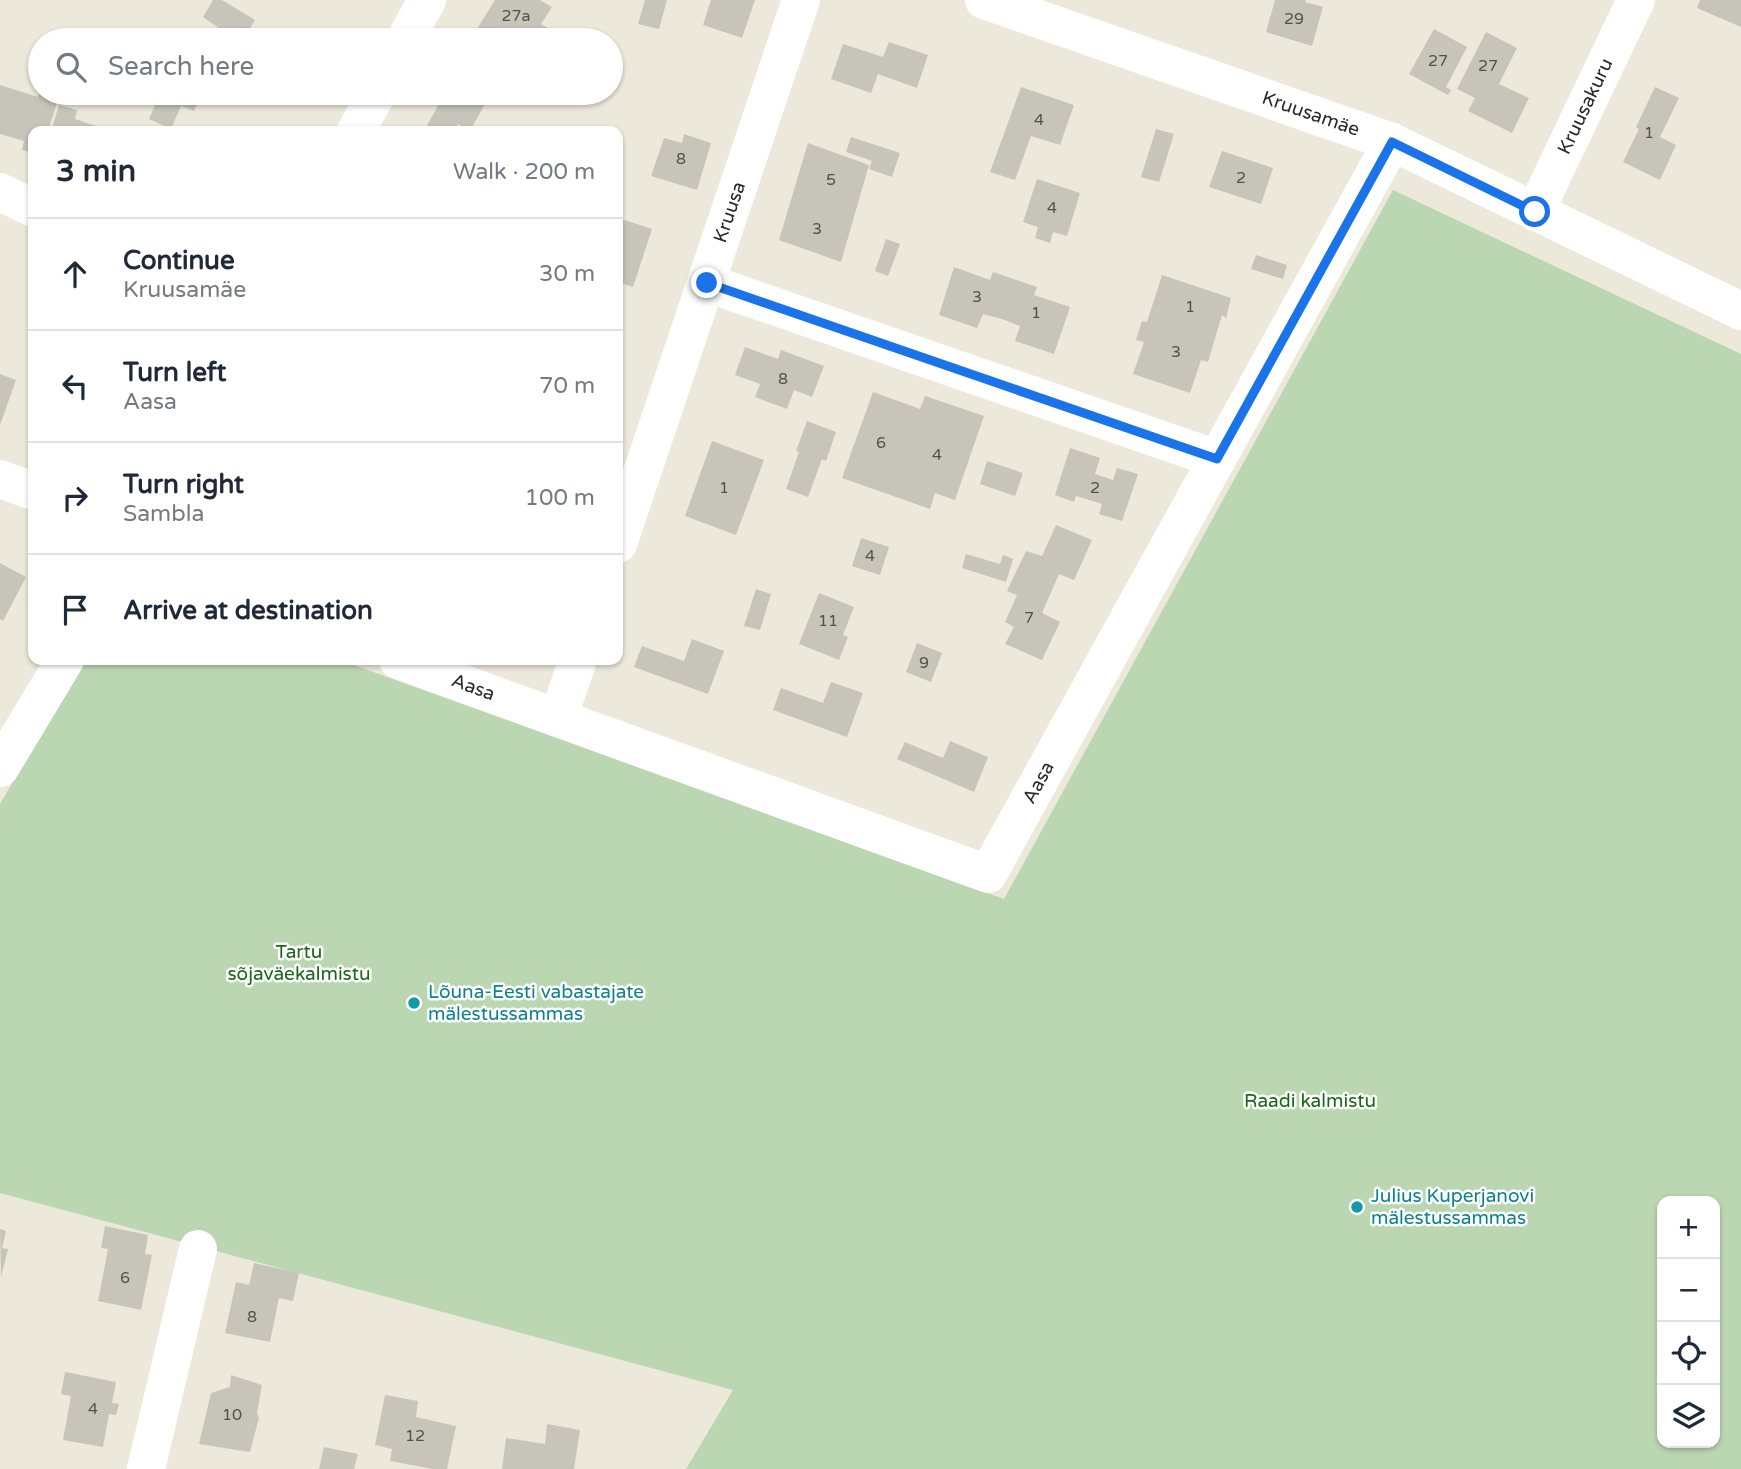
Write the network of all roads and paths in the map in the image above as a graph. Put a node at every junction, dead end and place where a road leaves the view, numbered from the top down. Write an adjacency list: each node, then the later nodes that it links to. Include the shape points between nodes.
1 (427, 0): 5 (street)
2 (801, 0): 12 (street, Kruusa)
3 (984, 0): 8 (street, Kruusamäe)
4 (1636, 0): 11 (street, Kruusakuru)
5 (412, 28)
6 (370, 105): 7 (street)
7 (359, 126)
8 (1392, 142): 11 (street, Kruusamäe); 14 (street, Aasa)
9 (0, 192): 10 (street)
10 (28, 206)
11 (1535, 212): 13 (street, Kruusamäe)
12 (707, 283): 14 (street); 17 (street, Kruusa)
13 (1741, 311)
14 (1217, 459): 21 (street, Aasa, via 988,874)
15 (0, 479): 16 (street)
16 (28, 489)
17 (623, 529)
18 (62, 665): 22 (street)
19 (412, 665): 21 (street, Aasa)
20 (576, 665): 21 (street)
21 (558, 718)
22 (0, 768)
23 (198, 1249): 24 (street)
24 (146, 1469)

